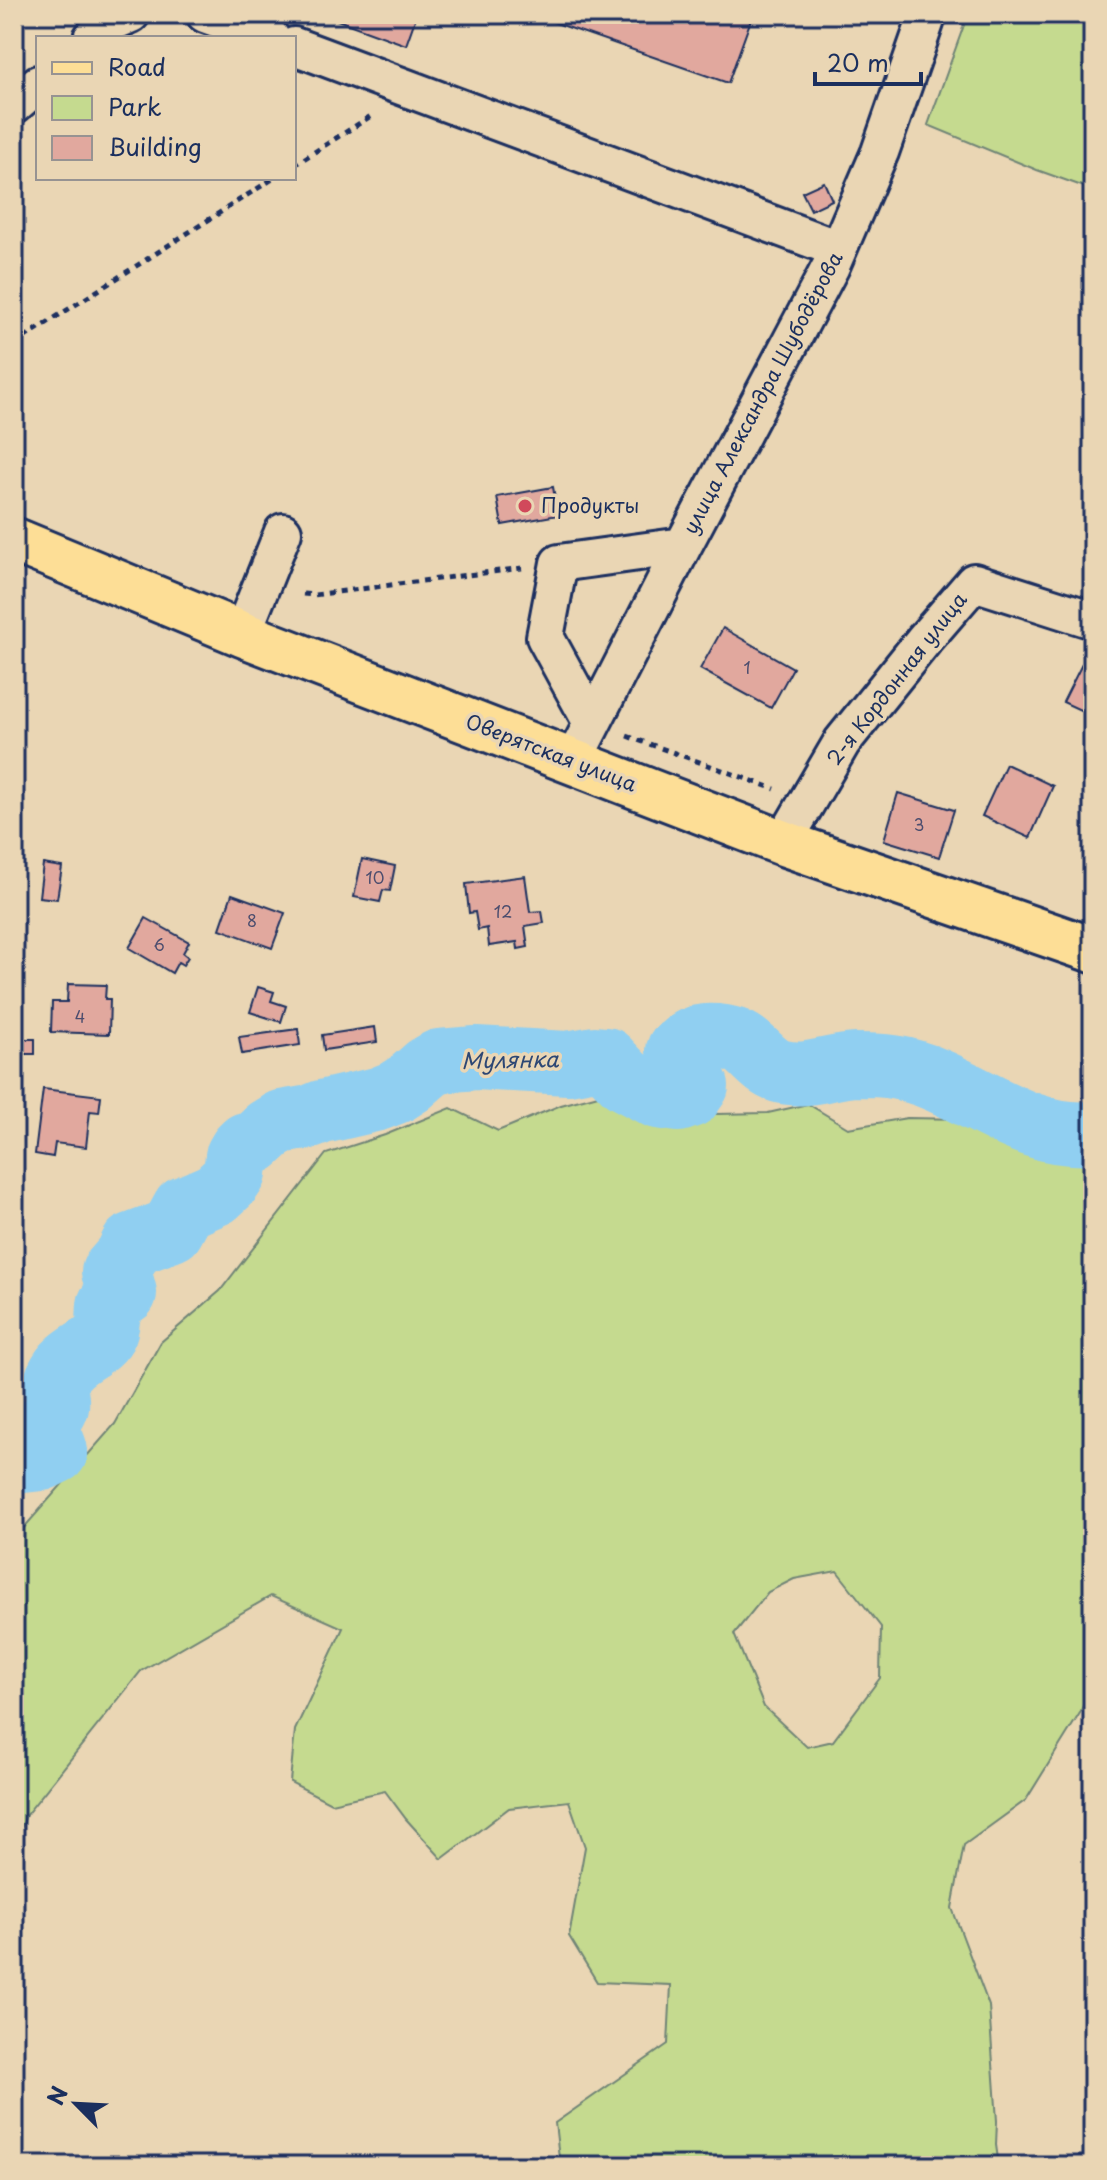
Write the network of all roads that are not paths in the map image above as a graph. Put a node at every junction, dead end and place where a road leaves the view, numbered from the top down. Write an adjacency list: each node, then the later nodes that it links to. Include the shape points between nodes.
1 (131, 14): 4 (street)
2 (205, 14): 5 (street)
3 (928, 14): 9 (street, улица Александра Шубодёрова, via 886,137)
4 (94, 36)
5 (266, 36)
6 (296, 47): 9 (street)
7 (36, 86): 8 (street)
8 (14, 105)
9 (838, 249): 12 (street, улица Александра Шубодёрова)
10 (283, 532): 14 (street)
11 (14, 540): 14 (main road, Оверятская улица)
12 (683, 546): 15 (street, улица Александра Шубодёрова); 15 (street, via 559,563 545,637)
13 (1093, 620): 16 (street, 2-я Кордонная улица, via 974,582 842,742)
14 (242, 634): 15 (main road, Оверятская улица)
15 (582, 742): 16 (main road, Оверятская улица)
16 (783, 843): 17 (main road, Оверятская улица)
17 (1093, 950)

